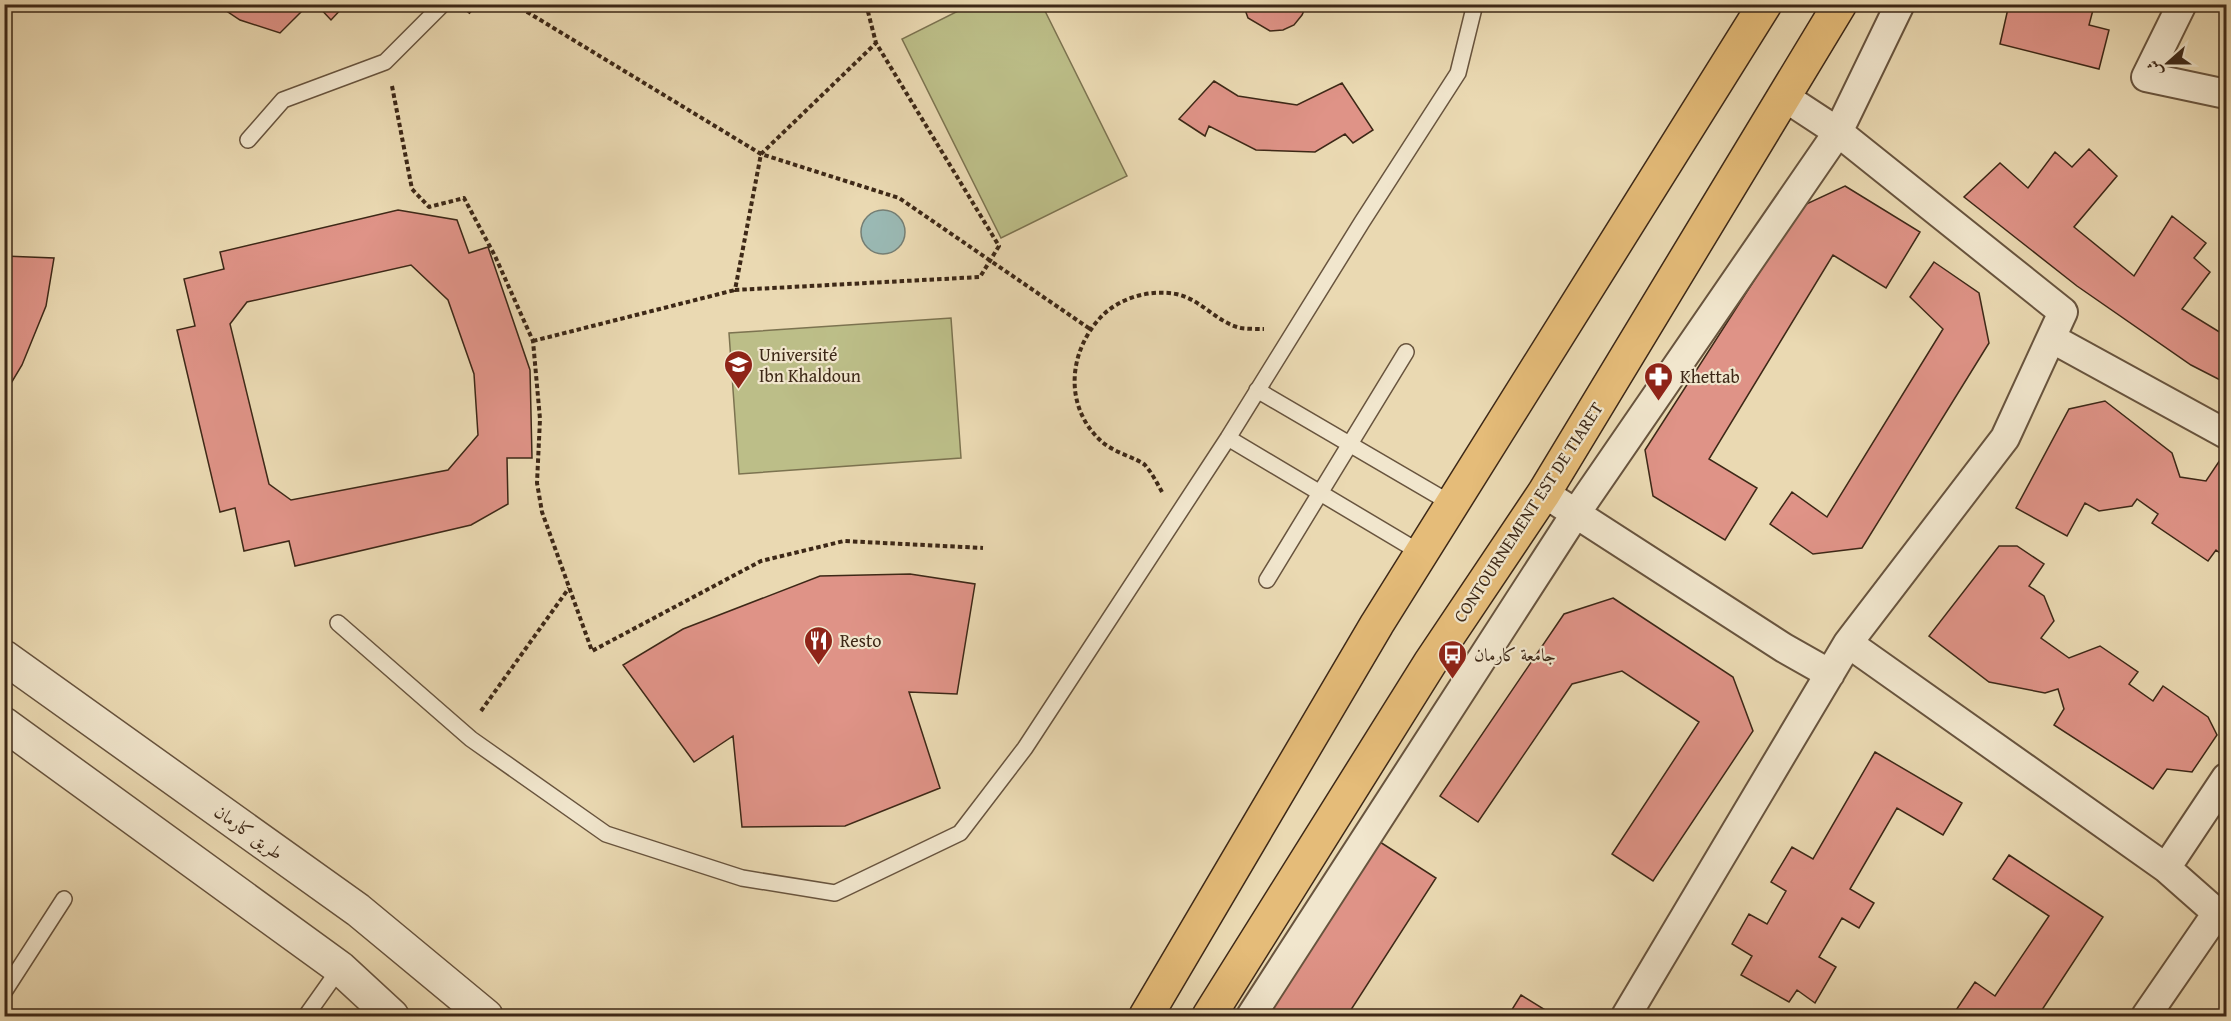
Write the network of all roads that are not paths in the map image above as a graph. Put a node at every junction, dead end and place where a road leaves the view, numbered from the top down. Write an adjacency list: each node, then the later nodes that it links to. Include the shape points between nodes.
1 (443, 4): 10 (lane, via 385,62 283,100)
2 (1475, 4): 13 (lane, via 1458,74)
3 (1765, 4): 19 (highway)
4 (1840, 4): 8 (highway, CONTOURNEMENT EST DE TIARET)
5 (1900, 4): 9 (street)
6 (2182, 4): 7 (street, via 2146,77)
7 (2226, 94)
8 (1783, 96): 9 (street); 18 (highway, CONTOURNEMENT EST DE TIARET)
9 (1838, 132): 11 (street, via 2063,312); 20 (street)
10 (249, 140)
11 (2051, 338): 14 (street); 24 (street, via 2005,438)
12 (1406, 352): 16 (lane)
13 (1257, 390): 15 (lane); 16 (lane)
14 (2226, 434)
15 (1228, 438): 17 (lane); 23 (lane, via 1024,748 960,833 836,893 742,878 606,834 465,733)
16 (1350, 444): 17 (lane); 19 (lane)
17 (1320, 492): 21 (lane); 22 (lane)
18 (1544, 493): 20 (street); 38 (highway, CONTOURNEMENT EST DE TIARET, via 1430,663)
19 (1452, 504): 21 (highway)
20 (1576, 513): 26 (street); 39 (street)
21 (1421, 553): 37 (highway)
22 (1267, 580)
23 (338, 622)
24 (1848, 643): 26 (street); 29 (street)
25 (4, 657): 36 (street, طريق كارمان, via 358,910)
26 (1830, 674): 40 (street)
27 (4, 724): 32 (street)
28 (2226, 778): 29 (street)
29 (2166, 868): 31 (street)
30 (64, 900): 33 (lane)
31 (2222, 911): 41 (street)
32 (340, 968): 34 (lane); 35 (street)
33 (4, 992)
34 (306, 1017)
35 (392, 1017)
36 (486, 1017)
37 (1146, 1017)
38 (1209, 1017)
39 (1251, 1017)
40 (1626, 1017)
41 (2146, 1017)

